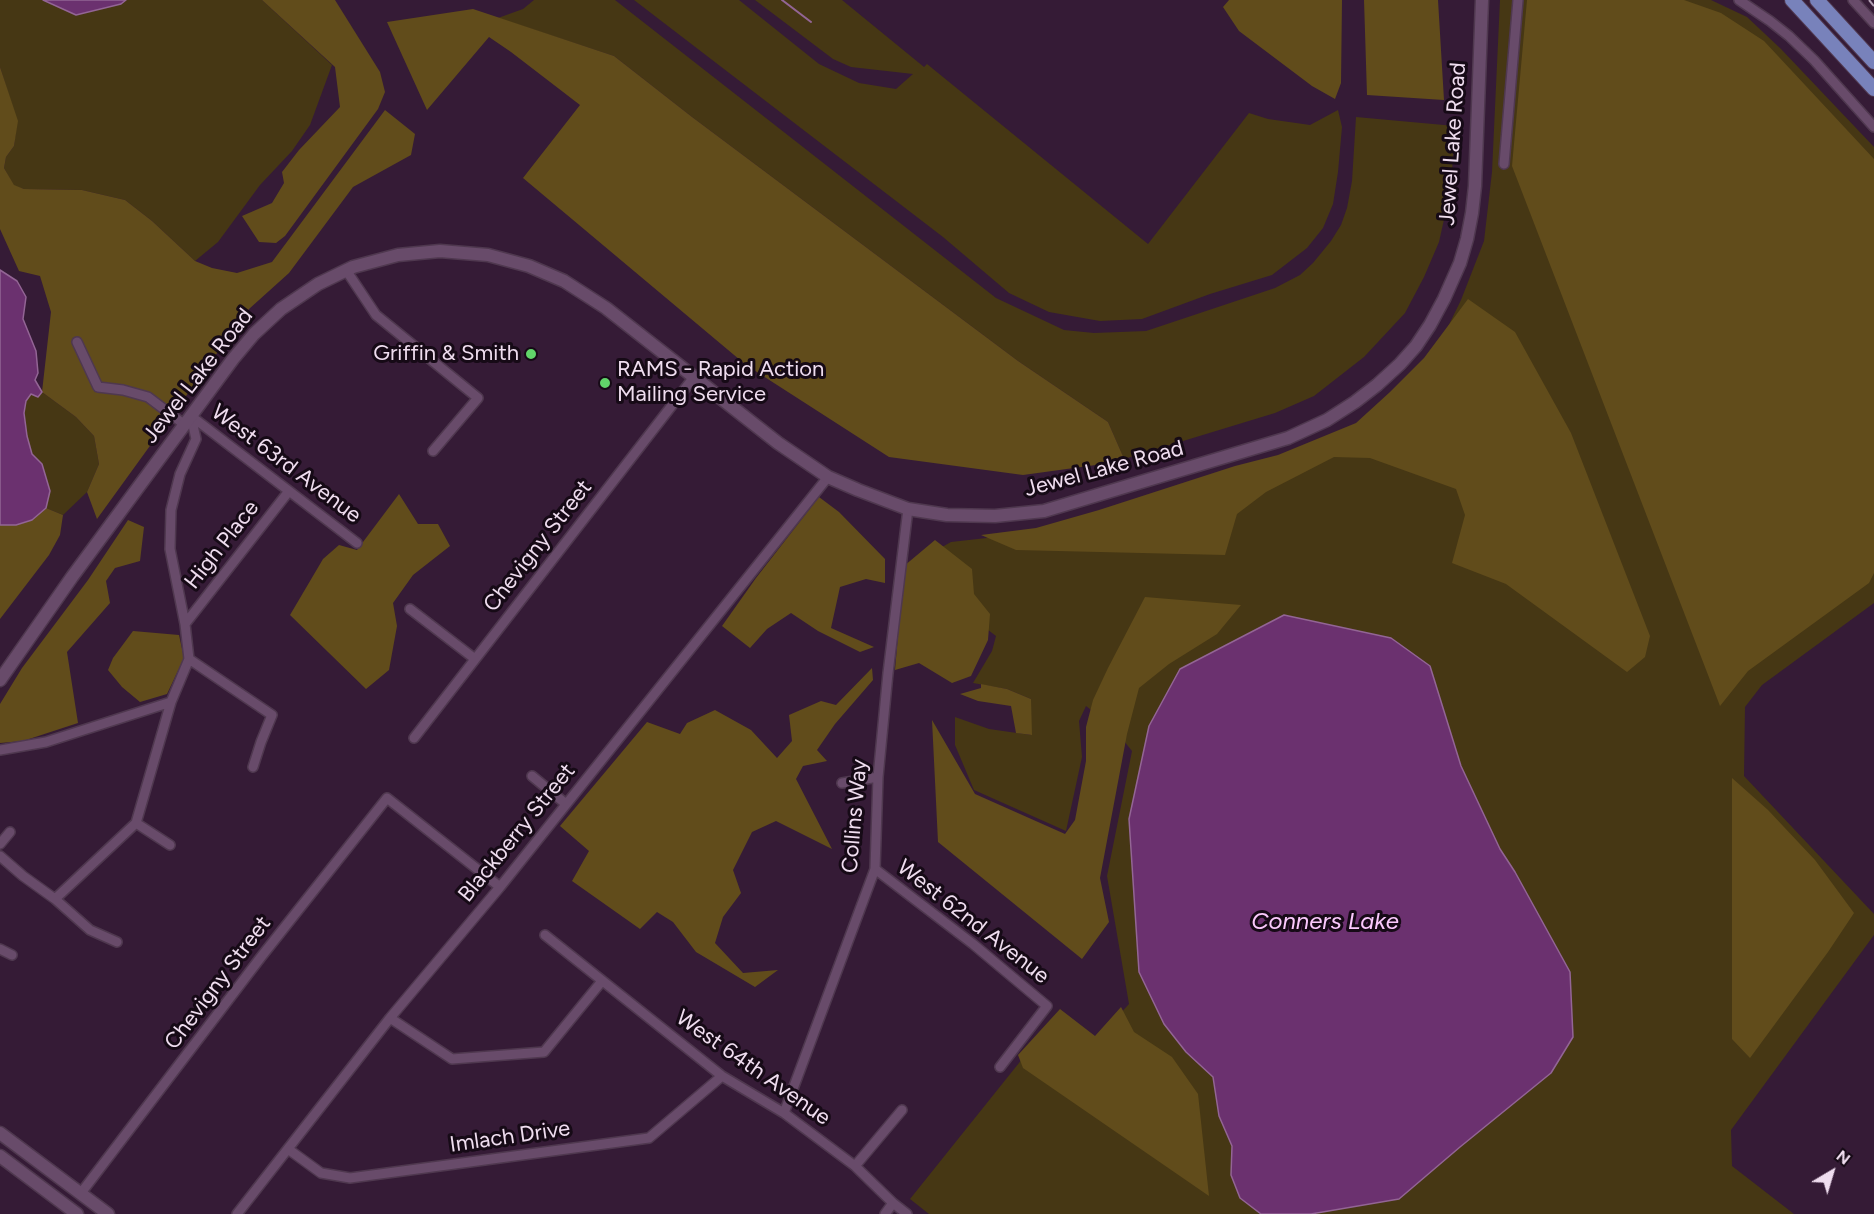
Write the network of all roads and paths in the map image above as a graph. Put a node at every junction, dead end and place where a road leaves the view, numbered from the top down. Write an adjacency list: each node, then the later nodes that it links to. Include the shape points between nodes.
1 (1482, 0): 19 (main road, Jewel Lake Road, via 1475,186 1467,239 1430,325 1400,364 1377,385 1327,420 1288,438 1044,511 995,516)
2 (1518, 0): 11 (street)
3 (1739, 0): 10 (street, via 1789,36)
4 (1792, 0): 9 (main road)
5 (1817, 0): 8 (main road)
6 (1853, 0): 7 (street)
7 (1874, 23)
8 (1874, 62)
9 (1874, 89)
10 (1874, 127)
11 (1504, 164)
12 (346, 270): 14 (main road, Jewel Lake Road, via 398,255 433,251 480,254 520,263 589,296); 15 (main road, Jewel Lake Road, via 302,294 264,323); 16 (street, via 376,315 478,398)
13 (77, 342): 15 (street, West 63rd Avenue, via 98,387 148,397)
14 (694, 377): 17 (main road, Jewel Lake Road); 24 (street, Chevigny Street)
15 (188, 421): 18 (street, West 63rd Avenue); 22 (street, via 196,439 180,474 171,510 170,549); 25 (main road, Jewel Lake Road)
16 (433, 450)
17 (828, 477): 19 (main road, Jewel Lake Road); 33 (street, Blackberry Street)
18 (289, 491): 20 (street, West 63rd Avenue); 22 (street, High Place)
19 (908, 508): 31 (street, Collins Way)
20 (357, 543)
21 (410, 609): 24 (street)
22 (185, 624): 23 (street)
23 (189, 659): 26 (street); 29 (street, via 273,715)
24 (474, 659): 27 (street, Chevigny Street)
25 (0, 680)
26 (171, 702): 28 (street, via 46,742); 34 (street)
27 (414, 738)
28 (0, 750)
29 (253, 767)
30 (532, 776): 33 (street)
31 (878, 777): 32 (street); 39 (street, Collins Way)
32 (842, 783)
33 (566, 804): 40 (street, Blackberry Street)
34 (136, 823): 37 (street); 41 (street)
35 (10, 832): 36 (street)
36 (0, 843)
37 (170, 845)
38 (0, 856): 41 (street)
39 (875, 869): 48 (street, West 62nd Avenue, via 1047,1006); 51 (street, Collins Way)
40 (500, 887): 47 (street, Blackberry Street); 56 (street, Chevigny Street, via 387,798)
41 (55, 899): 43 (street, via 90,930)
42 (545, 935): 46 (street, West 64th Avenue)
43 (117, 942)
44 (0, 949): 45 (street)
45 (12, 954)
46 (602, 981): 47 (street, via 544,1052 452,1059); 49 (street, West 64th Avenue)
47 (390, 1018): 53 (street, Blackberry Street)
48 (1000, 1067)
49 (722, 1076): 51 (street, West 64th Avenue); 53 (street, Imlach Drive, via 649,1138 350,1178 321,1173)
50 (902, 1110): 55 (street)
51 (784, 1113): 55 (street, West 64th Avenue)
52 (0, 1133): 56 (main road)
53 (288, 1149): 60 (street, Blackberry Street)
54 (0, 1156): 58 (main road)
55 (855, 1166): 57 (street, West 64th Avenue)
56 (81, 1192): 59 (main road)
57 (893, 1203): 61 (street); 62 (street, West 64th Avenue)
58 (77, 1214)
59 (108, 1214)
60 (237, 1214)
61 (885, 1214)
62 (907, 1214)

